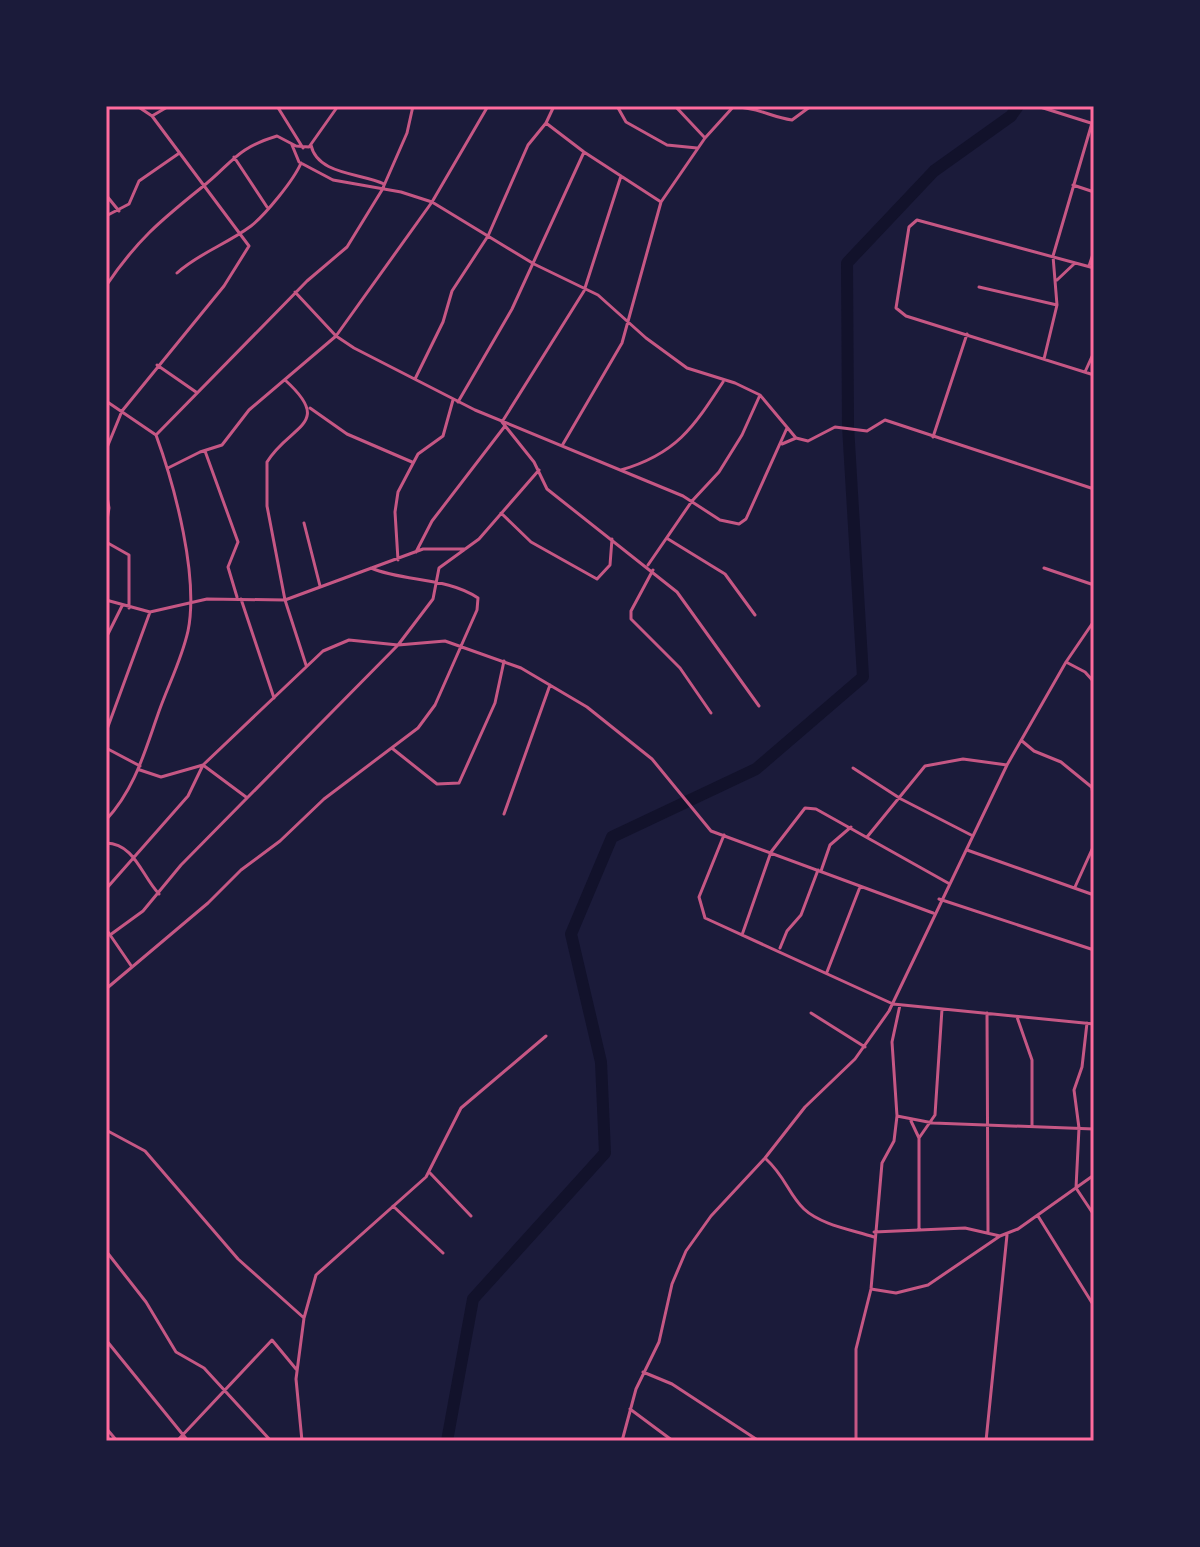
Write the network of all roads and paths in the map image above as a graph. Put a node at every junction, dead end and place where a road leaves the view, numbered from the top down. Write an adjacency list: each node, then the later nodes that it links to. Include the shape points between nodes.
1 (137, 106): 15 (street)
2 (169, 106): 15 (street)
3 (277, 106): 21 (street)
4 (338, 106): 20 (street)
5 (413, 106): 28 (street)
6 (488, 106): 34 (street)
7 (554, 106): 16 (street)
8 (617, 106): 14 (street)
9 (627, 106): 14 (street)
10 (675, 106): 18 (street)
11 (734, 106): 12 (street, via 756,107 792,120); 18 (street)
12 (811, 106)
13 (1037, 106): 17 (street)
14 (622, 111): 22 (street, via 632,126 667,145)
15 (152, 116): 24 (street)
16 (546, 123): 23 (street); 40 (street, via 528,145)
17 (1093, 124): 29 (street)
18 (705, 138): 22 (street)
19 (292, 145): 21 (street); 25 (street, via 277,136); 26 (street)
20 (311, 145): 21 (street); 28 (street, via 328,167)
21 (303, 148)
22 (697, 148): 35 (street)
23 (584, 152): 27 (street); 44 (street)
24 (178, 154): 30 (street); 37 (street, via 139,181 131,201)
25 (233, 155): 30 (street); 36 (street)
26 (301, 163): 31 (street, via 333,180); 36 (street)
27 (621, 176): 35 (street); 50 (street)
28 (384, 184): 31 (street)
29 (1073, 185): 32 (street); 42 (street)
30 (202, 187): 39 (street); 48 (street, via 158,221)
31 (382, 190): 34 (street); 51 (street, via 347,247)
32 (1094, 192)
33 (106, 195): 37 (street)
34 (432, 202): 40 (street); 55 (street)
35 (661, 202): 53 (street)
36 (267, 207): 39 (street)
37 (119, 211): 38 (street)
38 (106, 216)
39 (242, 232): 46 (street, via 198,255); 58 (street, via 249,246 242,261)
40 (488, 236): 44 (street); 62 (street, via 452,291)
41 (1094, 251): 45 (street)
42 (1053, 256): 43 (street); 47 (street); 54 (street, via 925,220 911,223 897,311)
43 (1075, 263): 45 (street); 47 (street)
44 (534, 264): 50 (street); 68 (street, via 493,347)
45 (1091, 267)
46 (177, 273)
47 (1057, 280): 52 (street)
48 (106, 286)
49 (979, 287): 52 (street)
50 (584, 291): 53 (street, via 602,298); 71 (street)
51 (295, 292): 55 (street); 64 (street)
52 (1057, 305): 57 (street)
53 (628, 321): 63 (street, via 687,368); 76 (street, via 612,364)
54 (967, 334): 57 (street); 75 (street)
55 (336, 336): 61 (street); 62 (street)
56 (1094, 352): 59 (street)
57 (1044, 359): 59 (street)
58 (157, 365): 64 (street); 70 (street)
59 (1085, 372): 60 (street)
60 (1094, 375)
61 (284, 379): 69 (street); 79 (street, via 249,410 222,445)
62 (415, 380): 66 (street)
63 (725, 380): 65 (street); 83 (street, via 673,447)
64 (197, 392): 73 (street)
65 (760, 395): 72 (street); 86 (street, via 733,451)
66 (453, 400): 68 (street); 80 (street, via 443,436 425,445)
67 (106, 401): 70 (street)
68 (458, 402): 71 (street)
69 (308, 408): 80 (street, via 347,434); 105 (street, via 305,424 270,457 266,468 267,506)
70 (122, 411): 73 (street); 78 (street)
71 (503, 424): 76 (street); 82 (street); 94 (street, via 432,521)
72 (787, 428): 74 (street); 77 (street)
73 (156, 435): 81 (street)
74 (796, 438): 75 (street, via 808,441 835,427 867,431 882,420); 77 (street)
75 (933, 439): 84 (street)
76 (563, 444): 83 (street)
77 (782, 444): 86 (street, via 742,522 720,520)
78 (106, 450)
79 (205, 450): 81 (street); 103 (street, via 238,542 228,567)
80 (412, 462): 95 (street, via 396,504)
81 (168, 468): 106 (street)
82 (539, 470): 87 (street); 90 (street, via 547,489)
83 (621, 470): 86 (street)
84 (1094, 489)
85 (106, 491): 89 (street)
86 (692, 501): 91 (street)
87 (501, 513): 90 (street, via 531,542 597,579 610,565); 93 (street)
88 (304, 523): 102 (street)
89 (106, 526)
90 (612, 539): 96 (street)
91 (668, 539): 96 (street); 110 (street, via 725,574)
92 (106, 542): 108 (street, via 129,555)
93 (466, 550): 94 (street); 100 (street, via 439,568)
94 (416, 552): 95 (street)
95 (398, 560): 97 (street)
96 (647, 566): 99 (street)
97 (371, 568): 100 (street); 102 (street)
98 (1044, 568): 101 (street)
99 (653, 570): 121 (street, via 677,592); 122 (street, via 631,619 680,668)
100 (437, 583): 113 (street, via 433,599); 114 (street, via 478,598)
101 (1094, 585)
102 (320, 586): 105 (street)
103 (239, 597): 105 (street); 106 (street); 120 (street)
104 (106, 600): 107 (street)
105 (285, 600): 117 (street)
106 (193, 603): 109 (street); 129 (street, via 177,673)
107 (122, 606): 108 (street); 112 (street)
108 (129, 608): 109 (street)
109 (150, 612): 123 (street)
110 (755, 615)
111 (1094, 621): 116 (street)
112 (106, 638)
113 (398, 645): 114 (street); 117 (street, via 337,642); 132 (street)
114 (460, 645): 115 (street); 126 (street, via 427,718)
115 (504, 661): 119 (street); 126 (street, via 495,703 459,783 437,784)
116 (1066, 662): 118 (street); 124 (street)
117 (306, 665): 120 (street)
118 (1094, 682)
119 (550, 685): 135 (street); 138 (street, via 652,759 703,825)
120 (274, 698): 127 (street)
121 (759, 706)
122 (711, 713)
123 (106, 732)
124 (1022, 741): 128 (street); 131 (street, via 1061,762)
125 (106, 748): 129 (street)
126 (393, 749): 160 (street, via 324,799)
127 (203, 765): 129 (street, via 161,777); 132 (street); 145 (street, via 194,787)
128 (1007, 765): 133 (street, via 973,759 933,763 922,769); 139 (street)
129 (140, 768): 136 (street)
130 (853, 768): 133 (street)
131 (1093, 788): 134 (street)
132 (246, 797): 151 (street)
133 (901, 799): 139 (street); 140 (street)
134 (1094, 800)
135 (504, 814)
136 (106, 820)
137 (851, 827): 140 (street); 144 (street, via 805,808); 146 (street, via 830,845)
138 (724, 835): 144 (street); 157 (street, via 699,897 700,910 705,918)
139 (973, 836): 143 (street)
140 (867, 837): 147 (street)
141 (106, 843): 145 (street, via 121,845)
142 (1094, 845): 149 (street)
143 (967, 850): 147 (street); 149 (street)
144 (771, 852): 146 (street); 157 (street)
145 (136, 858): 150 (street); 151 (street, via 143,877)
146 (819, 870): 148 (street); 158 (street, via 801,915)
147 (948, 883): 153 (street)
148 (860, 887): 154 (street); 161 (street)
149 (1075, 887): 152 (street)
150 (106, 889)
151 (159, 894): 156 (street)
152 (1094, 895)
153 (939, 899): 154 (street); 159 (street)
154 (933, 913): 163 (street)
155 (106, 929): 156 (street)
156 (110, 935): 160 (street)
157 (742, 935): 158 (street)
158 (779, 950): 161 (street)
159 (1094, 950)
160 (132, 967): 162 (street)
161 (827, 972): 163 (street)
162 (106, 989)
163 (893, 1004): 164 (street); 172 (street)
164 (900, 1005): 165 (street); 173 (street, via 892,1063)
165 (942, 1009): 167 (street); 175 (street)
166 (811, 1013): 172 (street)
167 (987, 1013): 168 (street); 176 (street)
168 (1017, 1017): 169 (street); 177 (street, via 1032,1060)
169 (1087, 1023): 170 (street); 178 (street, via 1074,1090)
170 (1094, 1024)
171 (546, 1036): 183 (street, via 461,1108)
172 (865, 1047): 182 (street, via 805,1107)
173 (897, 1116): 174 (street); 192 (street, via 893,1147 882,1163)
174 (911, 1121): 175 (street); 181 (street)
175 (933, 1123): 176 (street); 181 (street)
176 (987, 1123): 177 (street); 191 (street)
177 (1032, 1125): 178 (street)
178 (1079, 1128): 179 (street); 185 (street)
179 (1094, 1129)
180 (106, 1130): 199 (street, via 145,1151 238,1259)
181 (919, 1138): 190 (street)
182 (765, 1158): 192 (street, via 813,1215); 202 (street, via 686,1251 672,1284 659,1342)
183 (430, 1173): 186 (street); 188 (street)
184 (1094, 1175): 185 (street)
185 (1076, 1188): 187 (street); 189 (street)
186 (393, 1206): 196 (street); 199 (street, via 323,1266 312,1283)
187 (1094, 1215)
188 (471, 1216)
189 (1038, 1216): 193 (street); 198 (street)
190 (919, 1230): 191 (street); 192 (street)
191 (988, 1232): 194 (street)
192 (874, 1235): 197 (street)
193 (1007, 1235): 194 (street); 216 (street)
194 (1000, 1236): 197 (street, via 928,1285 896,1293)
195 (106, 1251): 203 (street, via 176,1352)
196 (443, 1253)
197 (871, 1289): 215 (street, via 856,1349)
198 (1094, 1306)
199 (304, 1318): 201 (street)
200 (106, 1340): 206 (street)
201 (297, 1371): 203 (street, via 272,1340); 211 (street)
202 (643, 1372): 204 (street); 214 (street, via 672,1384)
203 (225, 1388): 206 (street); 210 (street)
204 (630, 1409): 212 (street); 213 (street)
205 (106, 1428): 207 (street)
206 (183, 1435): 208 (street); 209 (street)
207 (117, 1441)
208 (177, 1441)
209 (188, 1441)
210 (271, 1441)
211 (302, 1441)
212 (622, 1441)
213 (673, 1441)
214 (759, 1441)
215 (856, 1441)
216 (986, 1441)

